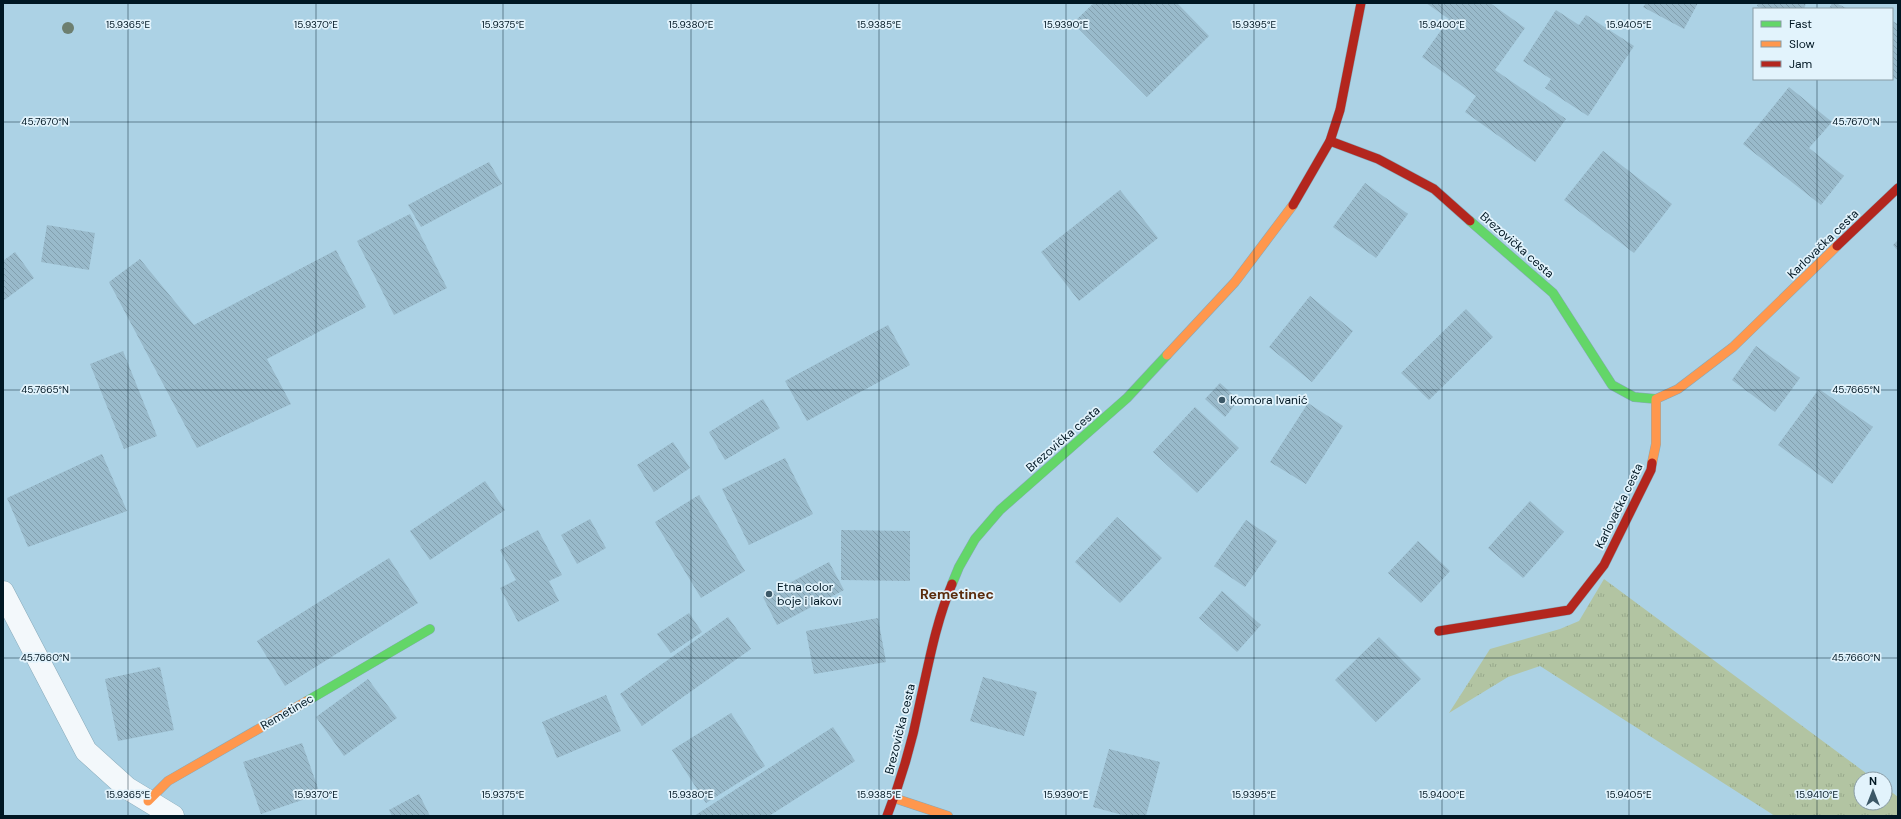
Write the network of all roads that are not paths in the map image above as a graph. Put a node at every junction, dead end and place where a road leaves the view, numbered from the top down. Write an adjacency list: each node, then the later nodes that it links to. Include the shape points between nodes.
1 (1361, 3): 2 (street, Brezovička cesta, via 1345,89)
2 (1330, 141): 4 (street, Brezovička cesta, via 1378,159 1434,189 1553,293 1612,385 1634,397); 8 (street, Brezovička cesta, via 1297,200 1235,282 1127,398 1000,510 975,539 959,567 945,600)
3 (1898, 188): 4 (street, Karlovačka cesta, via 1733,347 1678,389)
4 (1656, 399): 7 (street, Karlovačka cesta, via 1656,444 1651,470 1604,565 1569,610)
5 (3, 592): 9 (street, via 86,751 128,788)
6 (430, 629): 9 (street, Remetinec, via 168,781)
7 (1439, 631)
8 (894, 798): 11 (street, Brezovička cesta); 12 (street)
9 (148, 800): 10 (street)
10 (173, 816)
11 (887, 816)
12 (948, 816)

